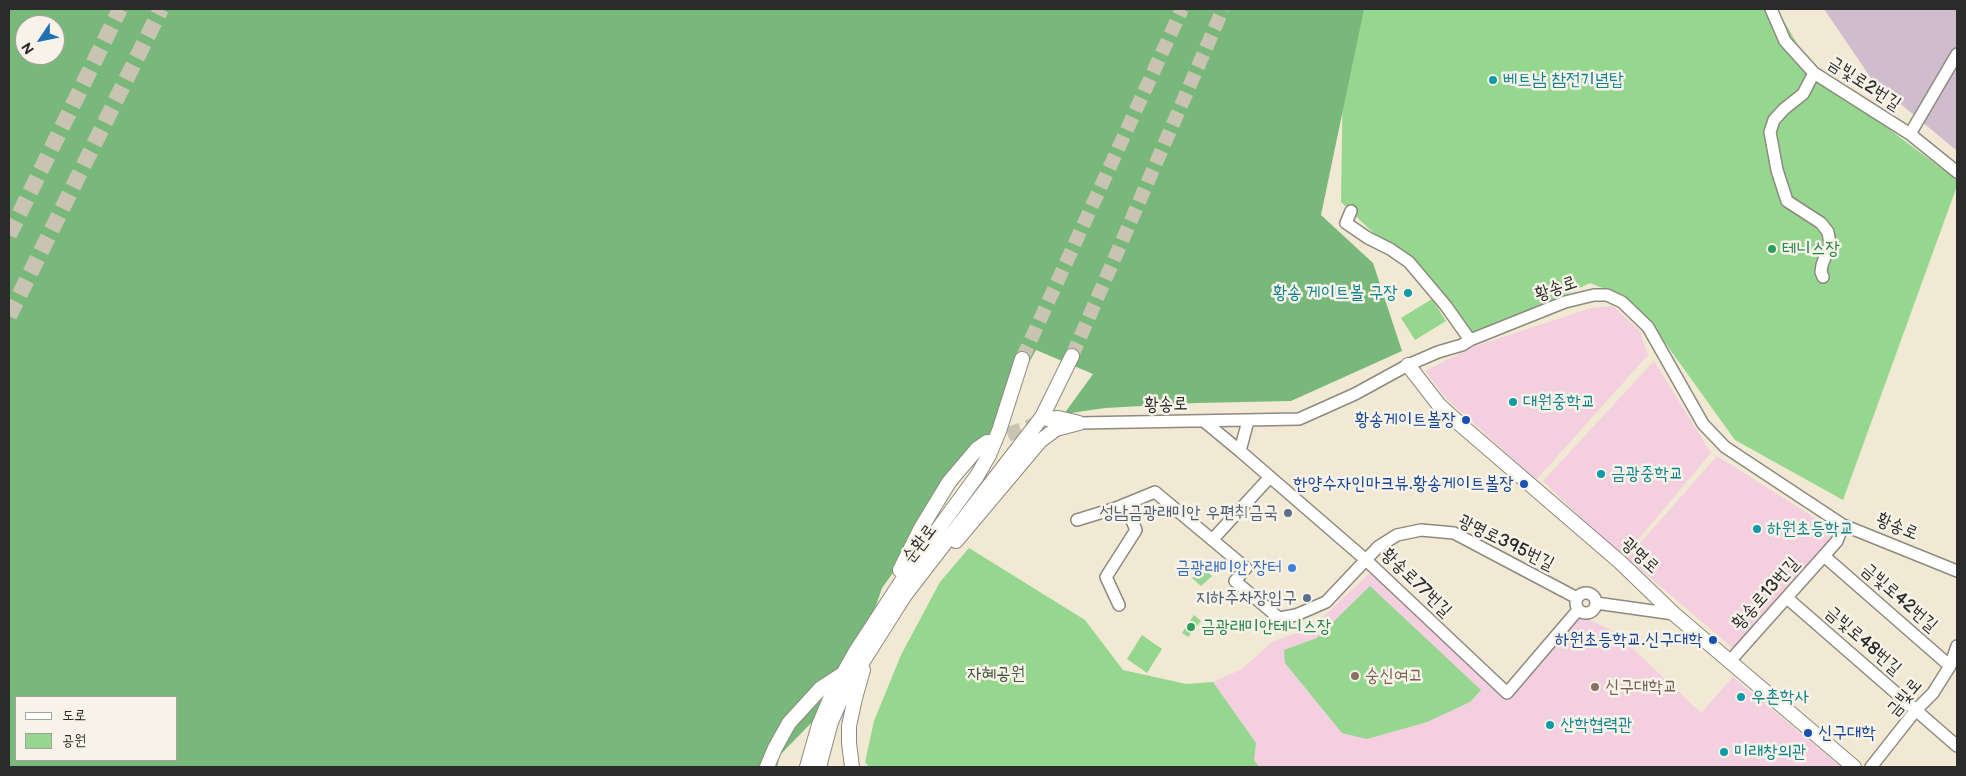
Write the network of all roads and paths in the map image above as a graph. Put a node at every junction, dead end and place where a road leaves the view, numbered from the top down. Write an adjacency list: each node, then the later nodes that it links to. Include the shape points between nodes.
1 (1771, 9): 3 (street, 금빛로2번길, via 1785,41)
2 (1957, 54): 4 (street)
3 (1814, 73): 4 (street, 금빛로2번길); 7 (street, via 1803,94 1774,120 1770,132 1787,201 1821,223 1828,232 1830,244 1820,272)
4 (1910, 134): 5 (street, 금빛로2번길)
5 (1957, 172)
6 (1351, 212): 8 (street, via 1346,224 1390,248 1408,262)
7 (1823, 277)
8 (1470, 340): 11 (street, 황송로); 21 (street, 황송로, via 1565,302 1594,294 1607,295 1622,302 1648,327 1703,424 1725,447)
9 (1072, 356): 26 (main road, 순환로, via 1042,417)
10 (1022, 359): 31 (main road, 순환로, via 999,431 977,476)
11 (1408, 365): 13 (street, 황송로, via 1299,419); 32 (main road, 광명로, via 1444,410 1620,562)
12 (1048, 419): 15 (main road)
13 (1248, 421): 14 (street, 황송로); 17 (street)
14 (1205, 422): 15 (street, 황송로); 17 (street, 황송로77번길)
15 (1079, 423): 26 (main road, via 1056,428 1040,440 945,554)
16 (987, 442): 31 (main road, via 949,482 921,528)
17 (1240, 451): 18 (street, 황송로77번길)
18 (1270, 477): 22 (street); 24 (street, 황송로77번길)
19 (1125, 504): 20 (street); 22 (street, via 1155,492); 28 (street, via 1136,530 1106,577)
20 (1076, 520)
21 (1843, 524): 23 (street, 황송로13번길, via 1836,541); 25 (street, 황송로)
22 (1213, 539): 24 (street, 광명로395번길, via 1246,568 1235,582 1279,618 1296,616 1326,602)
23 (1824, 556): 27 (street, 황송로13번길); 36 (street, 금빛로42번길)
24 (1366, 560): 29 (street, 광명로395번길, via 1378,547 1398,535 1421,530 1454,533); 29 (street, 황송로77번길, via 1507,694)
25 (1957, 571)
26 (905, 595): 34 (main road, 순환로)
27 (1787, 598): 35 (street, 황송로13번길); 38 (street, 금빛로48번길)
28 (1119, 604)
29 (1577, 604): 30 (street, via 1584,614 1591,612); 30 (street, via 1581,594 1588,593)
30 (1596, 604): 32 (street)
31 (884, 607): 37 (main road, 순환로)
32 (1674, 614): 35 (main road, 광명로)
33 (1957, 646): 36 (street, 금빛로)
34 (868, 656): 42 (main road, 순환로, via 837,705); 43 (main road, via 849,726)
35 (1730, 661): 44 (main road, 광명로)
36 (1950, 666): 38 (street, 금빛로, via 1933,693)
37 (844, 673): 40 (main road, via 821,688 800,709 781,735); 41 (main road, 순환로, via 819,725)
38 (1916, 710): 39 (street, 금빛로48번길); 45 (street, 금빛로)
39 (1957, 746)
40 (767, 767)
41 (806, 767)
42 (818, 767)
43 (852, 767)
44 (1854, 767)
45 (1871, 767)

